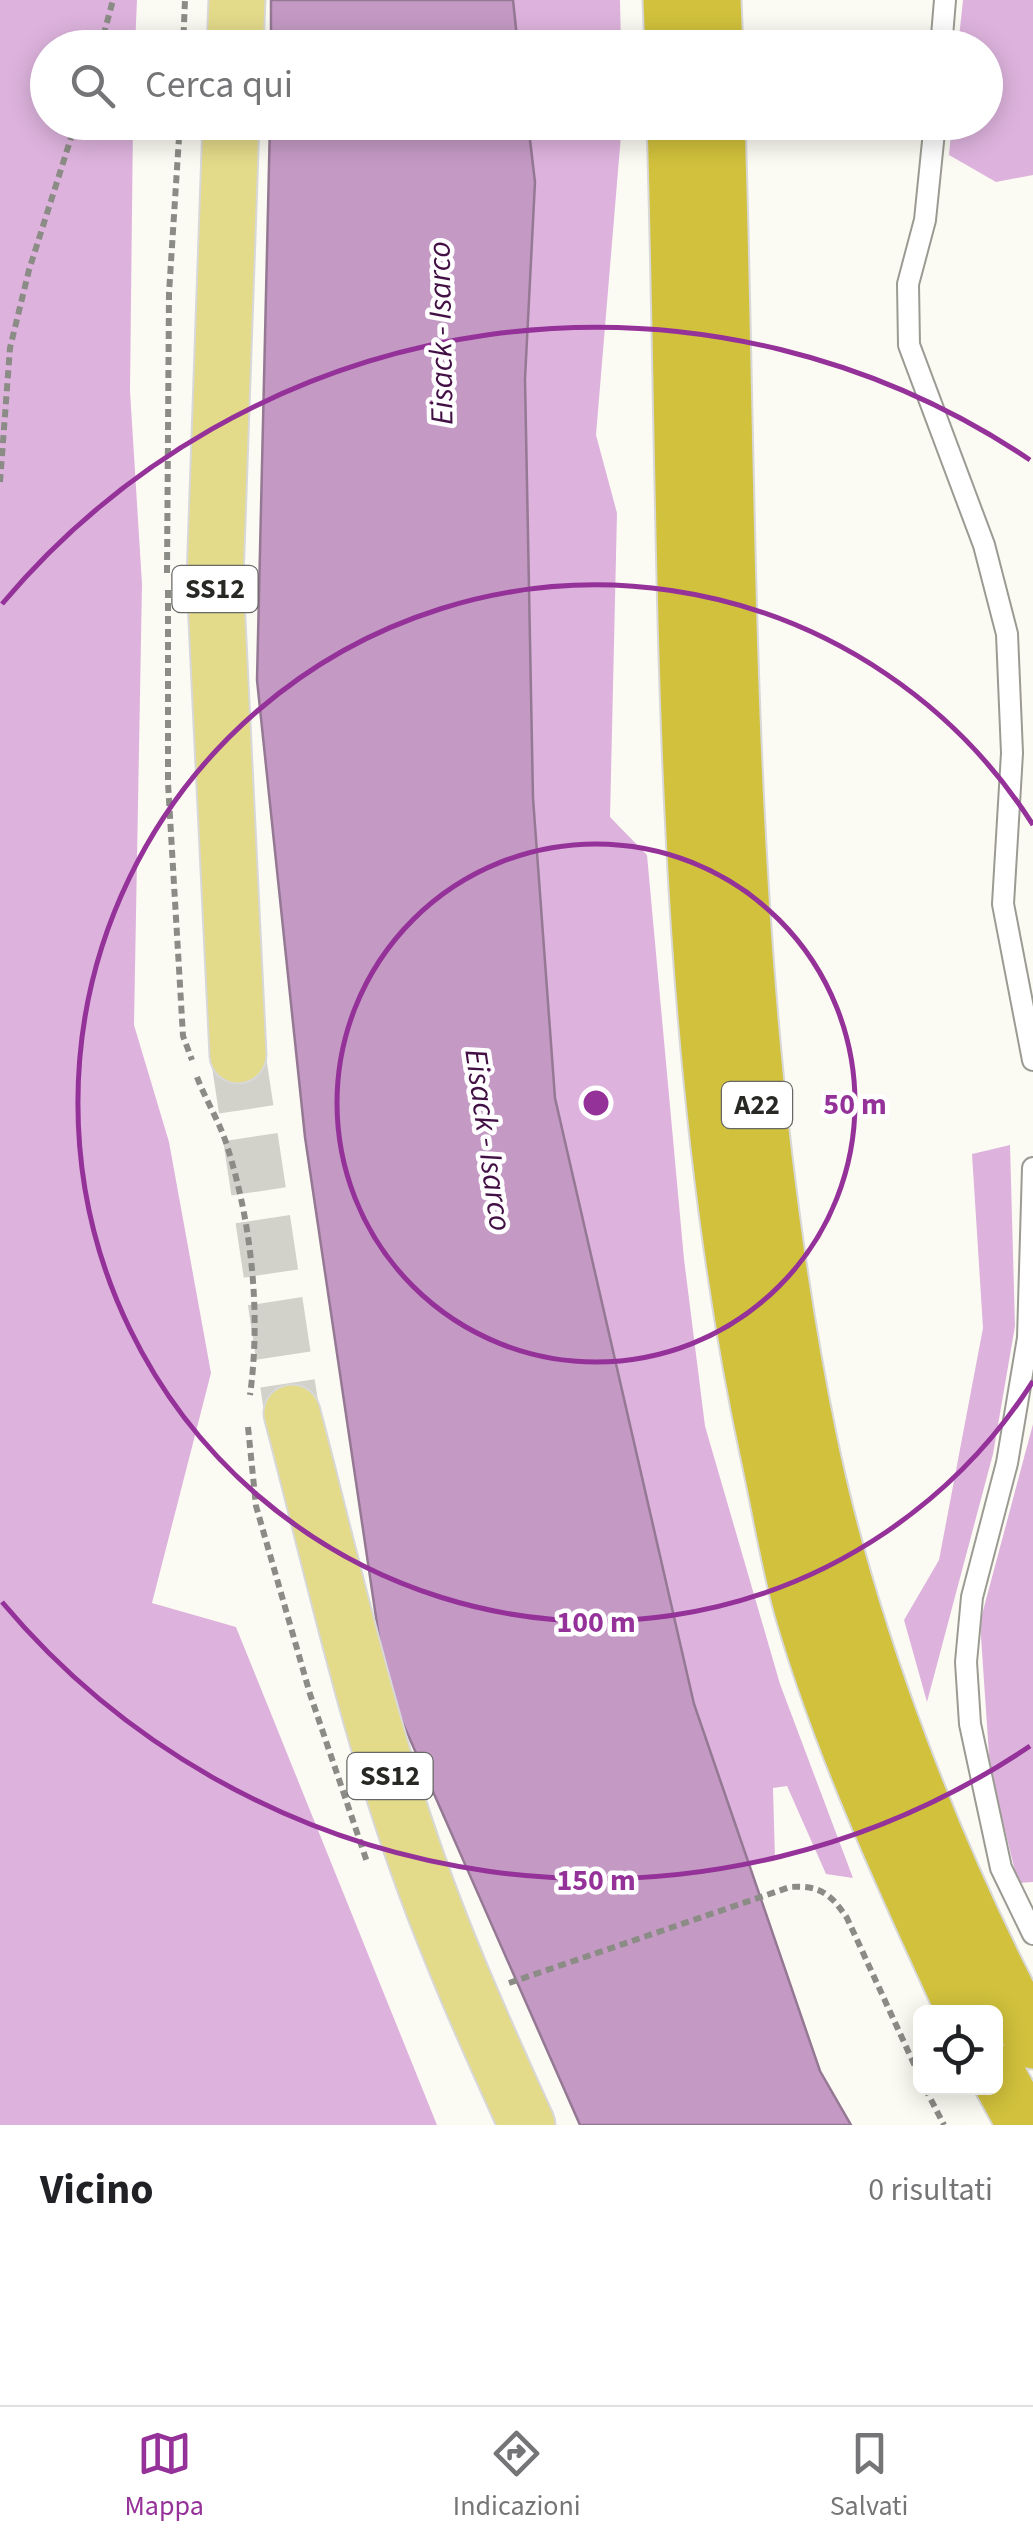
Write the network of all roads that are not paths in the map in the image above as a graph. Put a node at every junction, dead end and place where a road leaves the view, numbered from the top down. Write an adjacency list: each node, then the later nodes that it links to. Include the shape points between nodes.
1 (237, 0): 5 (main road)
2 (671, 0): 6 (highway)
3 (713, 0): 7 (highway)
4 (945, 0): 8 (lane)
5 (236, 30)
6 (672, 30)
7 (714, 30)
8 (942, 30)
9 (230, 140): 13 (main road, SS12, via 215,580)
10 (676, 140): 18 (highway, A22, via 697,868 709,1046 742,1330 802,1608 856,1759)
11 (718, 140): 19 (highway, A22, via 734,693 764,1174 809,1443 848,1594 898,1738)
12 (933, 140): 14 (lane, via 925,220 908,284 909,345 984,545 1007,634 1012,753 1003,904)
13 (238, 1055)
14 (1033, 1060)
15 (1033, 1168): 17 (lane, via 1028,1338 1008,1463 972,1597 966,1662 970,1724 1002,1868)
16 (263, 1414): 21 (main road, SS12, via 416,1858)
17 (1033, 1934)
18 (962, 2005)
19 (1033, 2041)
20 (1003, 2085): 22 (highway)
21 (527, 2125)
22 (1024, 2125)

